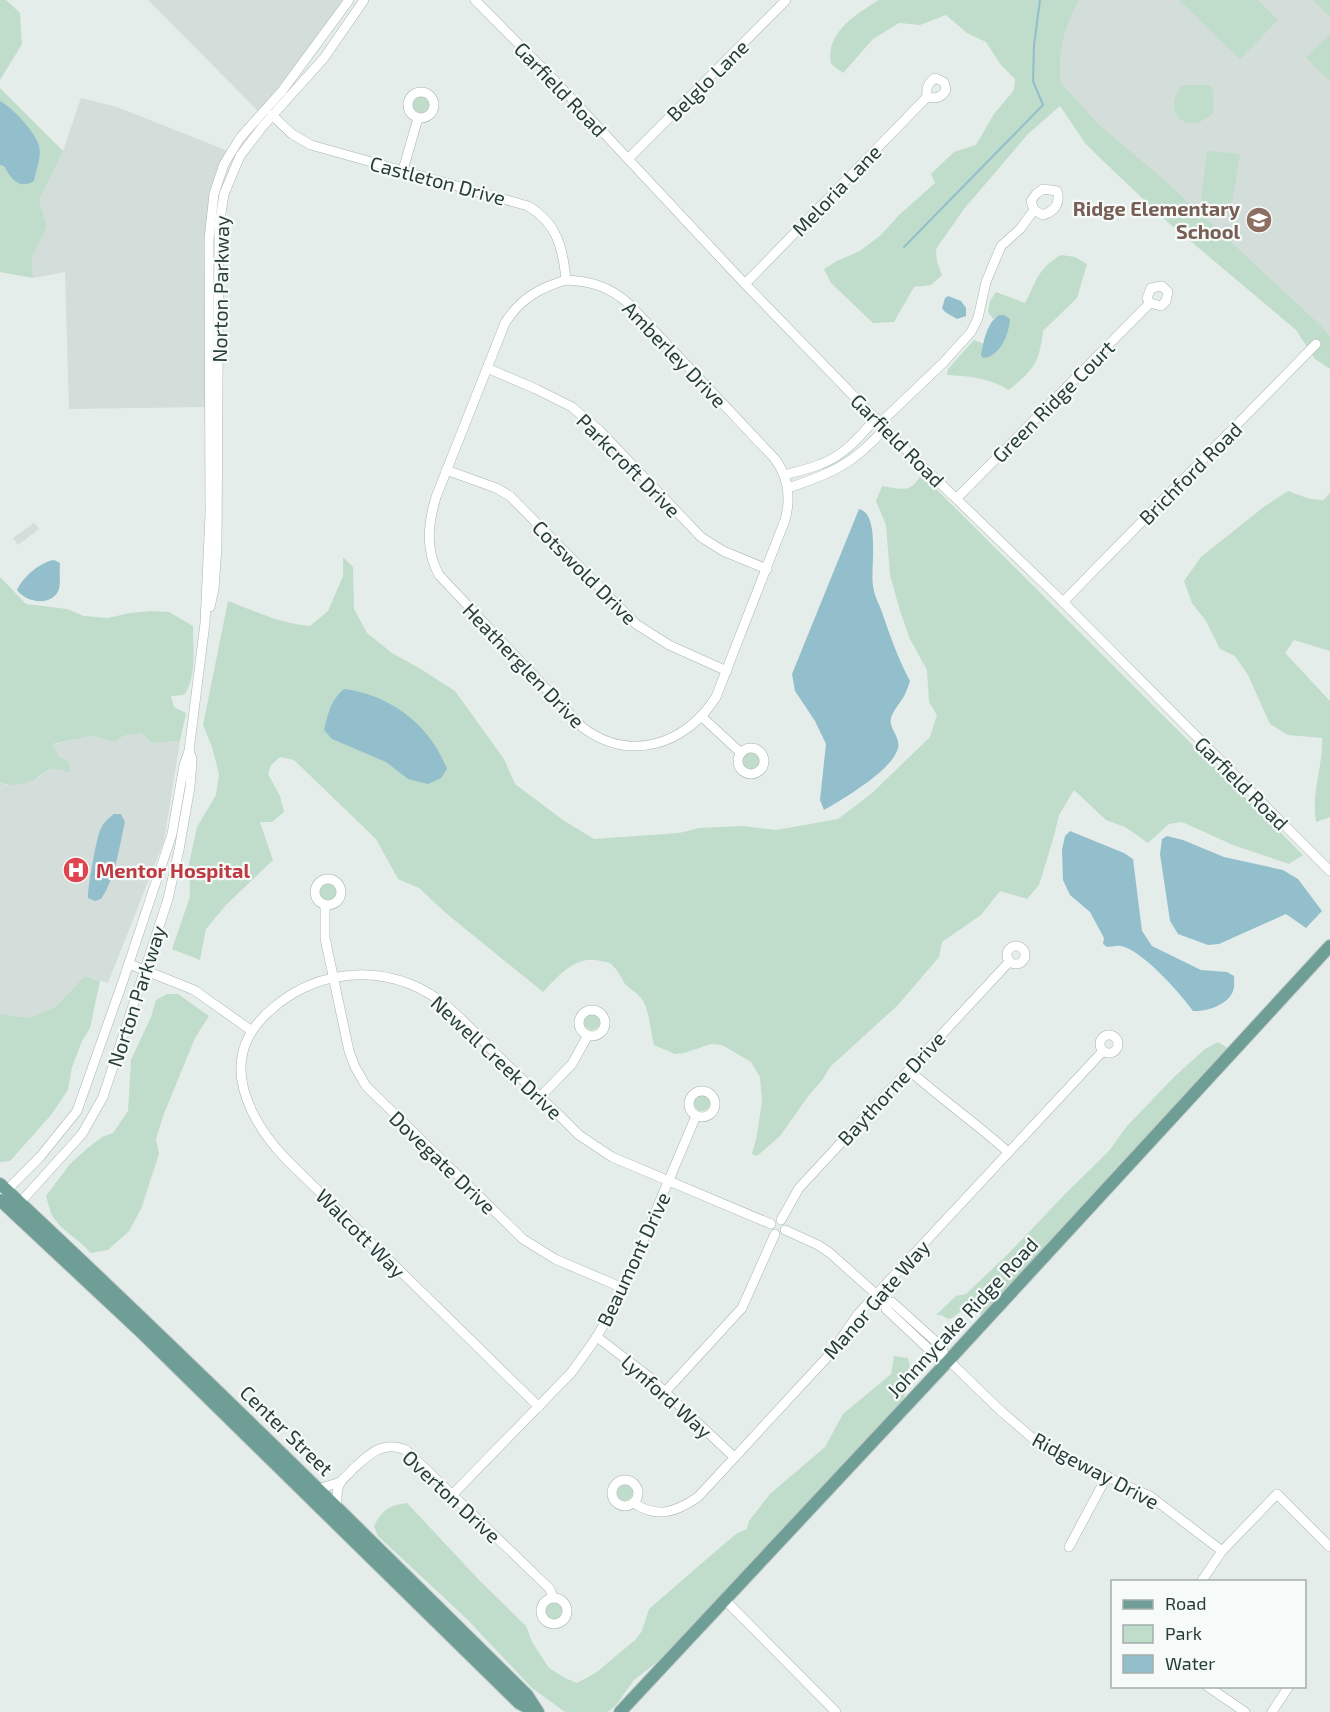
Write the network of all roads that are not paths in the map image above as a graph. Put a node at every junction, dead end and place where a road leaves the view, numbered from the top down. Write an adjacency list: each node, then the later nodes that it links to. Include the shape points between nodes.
1 (350, 0): 23 (street, Norton Parkway, via 282,91 240,138 224,164 214,194 209,239 210,514)
2 (364, 0): 6 (street, Norton Parkway, via 324,58)
3 (475, 0): 8 (street, Garfield Road)
4 (786, 0): 8 (street, Belglo Lane)
5 (927, 97): 12 (street, Meloria Lane)
6 (272, 115): 9 (street, Castleton Drive, via 311,145); 23 (street, Norton Parkway, via 237,162 224,194 219,226 217,547 214,589)
7 (418, 118): 9 (street)
8 (628, 159): 12 (street, Garfield Road)
9 (402, 170): 11 (street, Castleton Drive, via 536,211 558,238)
10 (1034, 210): 16 (street, via 1001,246 971,332)
11 (566, 280): 15 (street, Amberley Drive, via 531,294 518,306 505,323); 18 (street, Amberley Drive, via 599,284 621,297 762,445 779,465)
12 (745, 284): 16 (street, Garfield Road)
13 (1150, 303): 19 (street, Green Ridge Court)
14 (1317, 344): 22 (street, Brichford Road)
15 (487, 368): 17 (street, Amberley Drive); 21 (street, Parkcroft Drive, via 572,407 701,537)
16 (880, 423): 18 (street, via 836,457); 18 (street, via 844,466 821,477); 19 (street, Garfield Road)
17 (446, 470): 20 (street, Amberley Drive, via 429,519); 24 (street, Cotswold Drive, via 504,492 636,624 669,645)
18 (786, 482): 21 (street, Heatherglen Drive, via 789,497 785,520)
19 (957, 498): 22 (street, Garfield Road)
20 (431, 552): 25 (street, Heatherglen Drive, via 439,575 590,733 627,745 651,744 675,737)
21 (766, 569): 24 (street, Heatherglen Drive)
22 (1063, 602): 28 (street, Garfield Road)
23 (205, 623): 26 (street, Norton Parkway)
24 (727, 671): 25 (street, Heatherglen Drive)
25 (702, 717): 27 (street)
26 (189, 751): 32 (street, Norton Parkway, via 172,834); 33 (street, Norton Parkway, via 190,787 179,850 168,899)
27 (741, 753)
28 (1330, 871)
29 (325, 904): 34 (street, Dovegate Drive)
30 (1330, 946): 52 (main road, Johnnycake Ridge Road)
31 (1009, 962): 38 (street, Baythorne Drive)
32 (129, 964): 33 (street); 43 (street, Norton Parkway, via 77,1111 40,1156)
33 (144, 970): 35 (street, via 194,990); 44 (street, Norton Parkway, via 103,1097 82,1134)
34 (333, 976): 35 (street, Newell Creek Drive, via 292,994 267,1013); 39 (street, Newell Creek Drive, via 382,976 429,993); 49 (street, Dovegate Drive, via 351,1057 370,1090 524,1239 555,1259)
35 (252, 1031): 54 (street, Walcott Way, via 243,1052 242,1082 249,1105 278,1151)
36 (588, 1035): 39 (street, via 572,1064)
37 (1103, 1051): 41 (street, Manor Gate Way)
38 (909, 1070): 41 (street); 45 (street, Baythorne Drive, via 799,1188)
39 (540, 1097): 42 (street, Newell Creek Drive, via 593,1146)
40 (696, 1116): 42 (street, Beaumont Drive)
41 (1008, 1152): 50 (street, Manor Gate Way)
42 (669, 1181): 46 (street, Newell Creek Drive); 49 (street, Beaumont Drive)
43 (2, 1193): 44 (main road, Center Street)
44 (16, 1207): 48 (main road, Center Street)
45 (781, 1220): 46 (street); 47 (street, via 785,1226)
46 (771, 1224): 47 (street, via 771,1231)
47 (780, 1232): 50 (street, via 818,1245); 53 (street, via 742,1308)
48 (60, 1248): 58 (main road, Center Street); 70 (main road, Center Street, via 519,1703)
49 (623, 1288): 51 (street, Beaumont Drive)
50 (877, 1294): 52 (street, via 887,1304 886,1309 935,1355); 55 (street, Manor Gate Way, via 851,1322 831,1353)
51 (597, 1337): 53 (street, Lynford Way); 54 (street, Beaumont Drive, via 571,1373)
52 (946, 1358): 56 (street, Ridgeway Drive, via 1037,1442); 67 (main road, Johnnycake Ridge Road)
53 (664, 1392): 55 (street, Lynford Way)
54 (538, 1407): 59 (street, Beaumont Drive)
55 (734, 1457): 60 (street, Manor Gate Way, via 698,1497 683,1505 654,1513)
56 (1107, 1476): 63 (street); 64 (street, Ridgeway Drive, via 1150,1496)
57 (341, 1482): 58 (street, Overton Drive); 59 (street, Overton Drive, via 372,1452 394,1446 412,1454); 61 (street)
58 (318, 1489): 61 (main road, Center Street)
59 (453, 1494): 66 (street, Overton Drive, via 550,1589)
60 (634, 1503)
61 (337, 1507): 70 (main road, Center Street, via 527,1695)
62 (1330, 1546): 64 (street, via 1277,1494)
63 (1069, 1547)
64 (1222, 1551): 65 (street)
65 (1202, 1580)
66 (553, 1598)
67 (725, 1600): 71 (main road, Johnnycake Ridge Road); 72 (street)
68 (1210, 1688): 73 (street)
69 (1288, 1688): 74 (street)
70 (537, 1712)
71 (620, 1712)
72 (836, 1712)
73 (1245, 1712)
74 (1272, 1712)

